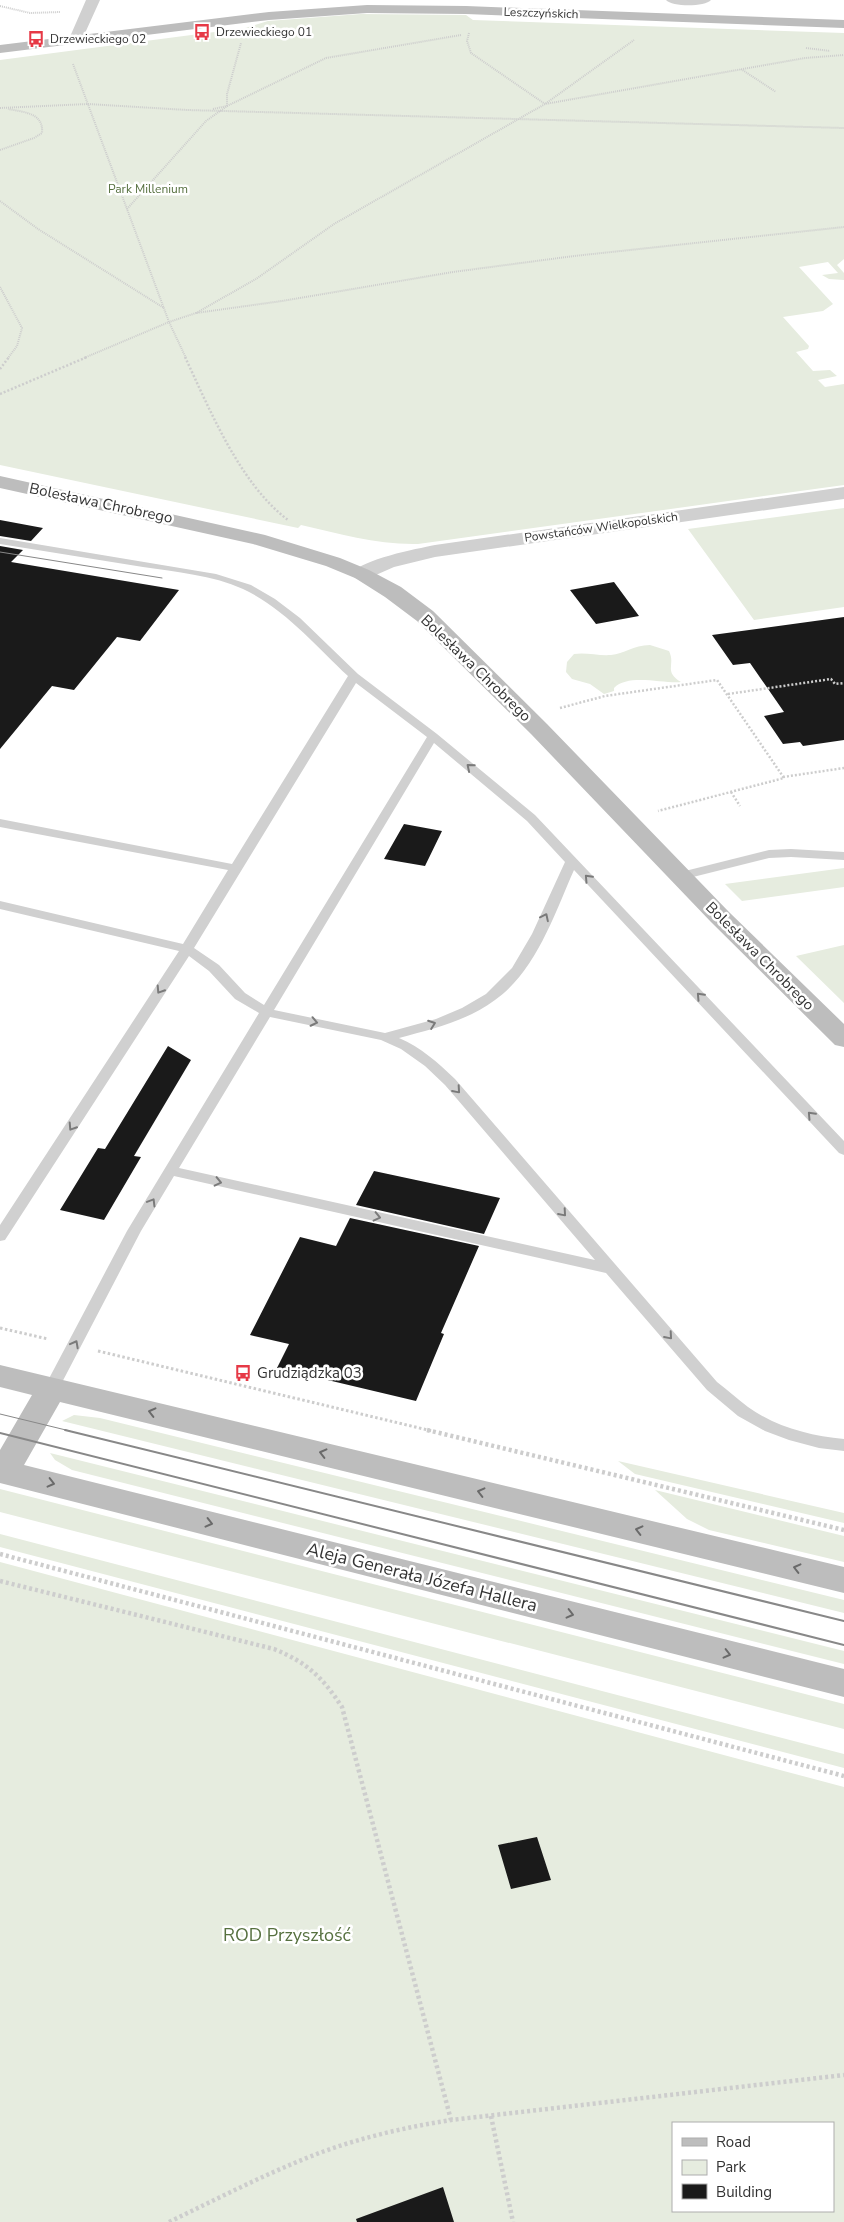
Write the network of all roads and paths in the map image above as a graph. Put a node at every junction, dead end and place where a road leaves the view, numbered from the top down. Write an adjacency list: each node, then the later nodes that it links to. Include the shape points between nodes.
1 (93, 0): 11 (street)
2 (704, 0): 3 (street)
3 (677, 1): 6 (street)
4 (0, 6): 5 (path, via 30,13)
5 (64, 12)
6 (681, 18): 7 (street, Leszczyńskich); 11 (street, Leszczyńskich, via 366,9 295,13)
7 (844, 24)
8 (472, 27): 9 (path)
9 (469, 33): 23 (path, via 467,41 471,53); 24 (path, via 326,58)
10 (640, 35): 14 (path)
11 (76, 39): 16 (street, Leszczyńskich)
12 (624, 39): 14 (path)
13 (241, 40): 24 (path)
14 (634, 40): 23 (path)
15 (800, 47): 17 (path)
16 (0, 48)
17 (830, 51)
18 (844, 54): 20 (path)
19 (73, 64): 22 (path)
20 (741, 69): 21 (path); 23 (path)
21 (776, 92)
22 (88, 104): 25 (path); 26 (path); 32 (path)
23 (545, 104): 28 (path)
24 (227, 106): 26 (path); 27 (path)
25 (1, 109): 30 (path, via 38,117 43,128 42,133 34,138)
26 (209, 111): 27 (path)
27 (218, 111): 28 (path); 32 (path, via 178,150)
28 (519, 120): 29 (path); 36 (path, via 334,224 256,279)
29 (844, 128)
30 (0, 150)
31 (0, 201): 35 (path)
32 (127, 209): 35 (path)
33 (844, 227): 36 (path, via 574,256)
34 (0, 287): 38 (path, via 22,328 17,346)
35 (164, 308): 37 (path)
36 (196, 313): 37 (path)
37 (169, 322): 39 (path); 42 (path, via 218,426 243,469 276,511)
38 (0, 369)
39 (0, 394)
40 (0, 482): 44 (street, Bolesława Chrobrego, via 258,538)
41 (844, 493): 44 (street, Powstańców Wielkopolskich, via 435,551 394,561)
42 (293, 526)
43 (0, 541): 45 (lane, via 183,570 246,587 296,620)
44 (362, 574): 59 (street, Bolesława Chrobrego, via 425,616 540,729)
45 (354, 676): 49 (lane); 58 (lane)
46 (844, 683): 47 (path, via 835,684 831,679)
47 (728, 694): 48 (path, via 717,680 605,696); 51 (path)
48 (555, 710)
49 (433, 736): 57 (lane, one-way to 49, via 531,818); 62 (lane)
50 (844, 768): 51 (path)
51 (783, 777): 52 (path)
52 (731, 792): 53 (path); 54 (path)
53 (740, 806)
54 (653, 812)
55 (0, 823): 58 (lane)
56 (844, 856): 59 (lane, via 769,854)
57 (572, 860): 63 (lane, one-way to 57, via 425,1027 492,997 527,954); 65 (lane, one-way to 57)
58 (235, 868): 61 (lane)
59 (681, 876): 64 (street, Bolesława Chrobrego)
60 (0, 905): 61 (lane)
61 (187, 949): 62 (lane, via 214,968 240,996); 67 (lane, one-way to 67)
62 (266, 1012): 63 (lane, one-way to 63); 66 (lane)
63 (385, 1037): 68 (lane, one-way to 68, via 406,1046 450,1082)
64 (844, 1039)
65 (844, 1150)
66 (171, 1171): 68 (lane, one-way to 68); 70 (lane, one-way to 66, via 134,1231)
67 (0, 1235)
68 (612, 1269): 73 (lane, one-way to 73, via 712,1386 748,1415 790,1434)
69 (0, 1328): 70 (path)
70 (74, 1346): 72 (lane); 75 (path)
71 (0, 1376): 72 (street)
72 (52, 1388): 74 (street); 77 (street, one-way to 72)
73 (844, 1445)
74 (2, 1471): 79 (street, Aleja Generała Józefa Hallera, one-way to 79)
75 (844, 1530)
76 (0, 1554): 80 (path)
77 (844, 1580)
78 (0, 1581): 83 (path, via 274,1649 302,1660 322,1677 342,1707)
79 (844, 1683)
80 (844, 1776)
81 (844, 2075): 82 (path)
82 (490, 2116): 83 (path); 85 (path)
83 (451, 2120): 84 (path, via 406,2128 321,2153)
84 (169, 2222)
85 (513, 2222)

